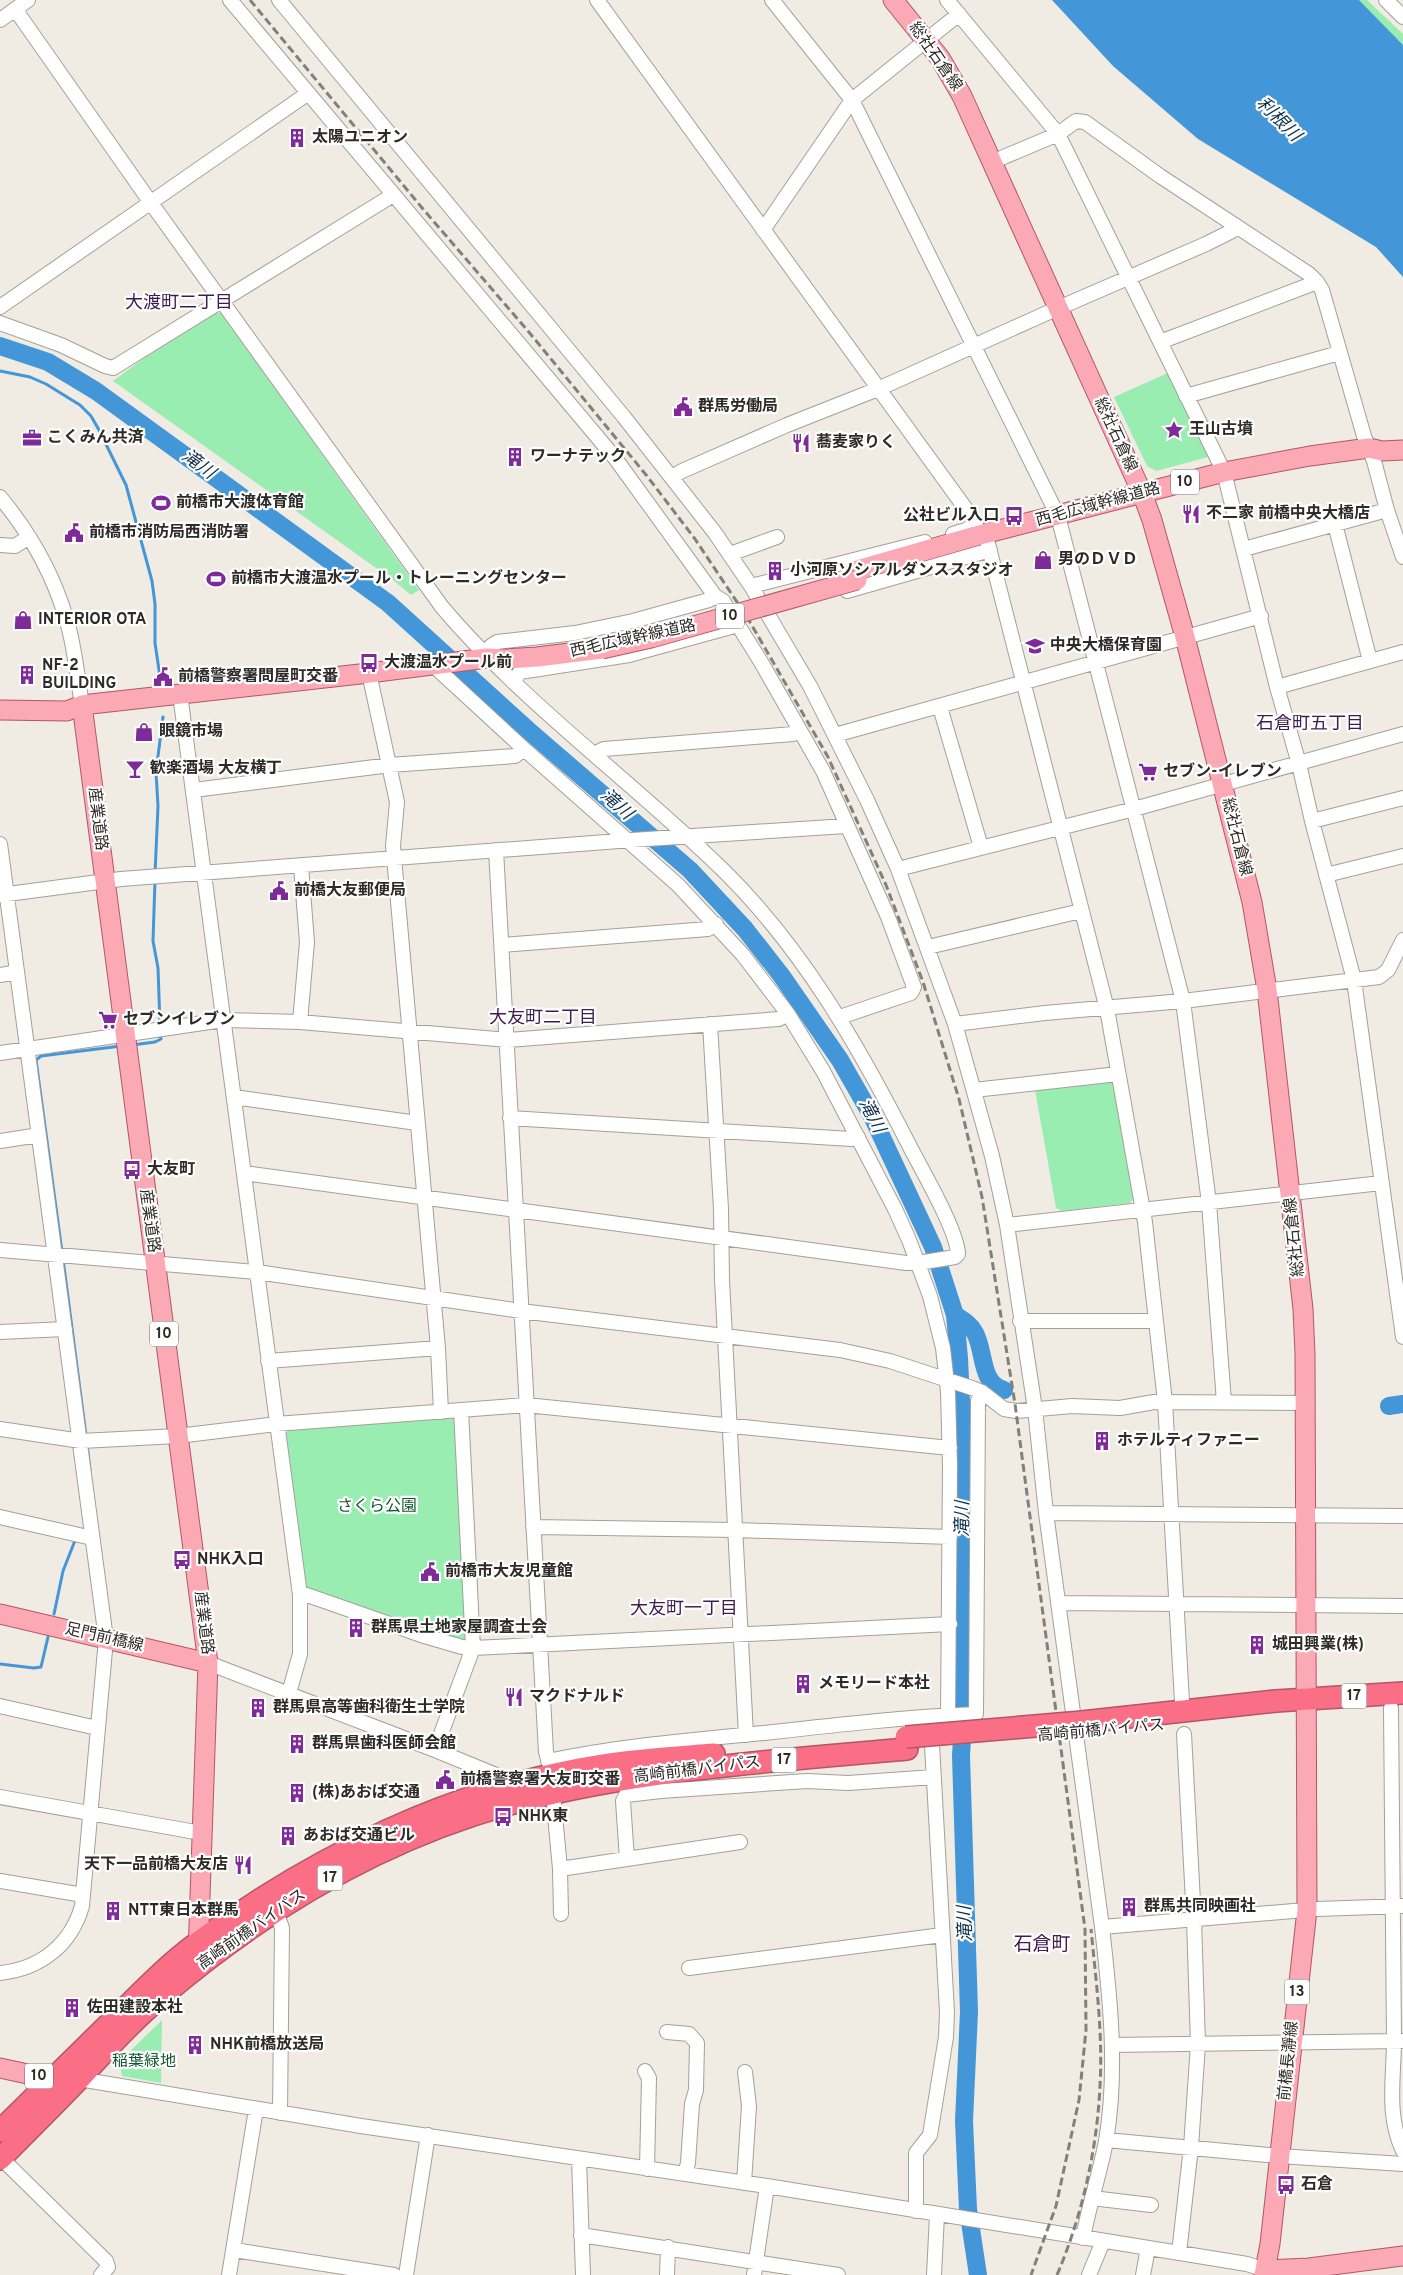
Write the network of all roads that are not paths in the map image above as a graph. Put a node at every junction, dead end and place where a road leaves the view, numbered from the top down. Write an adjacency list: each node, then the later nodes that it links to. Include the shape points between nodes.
1 (28, 0): 9 (street)
2 (230, 0): 14 (street)
3 (279, 0): 37 (street)
4 (596, 0): 21 (street)
5 (772, 0): 15 (street)
6 (893, 0): 13 (main road, 総社石倉線)
7 (947, 0): 10 (street)
8 (1386, 0): 11 (street)
9 (15, 9): 12 (street); 19 (street)
10 (959, 14): 13 (street); 16 (street)
11 (1403, 17)
12 (0, 20)
13 (927, 41): 15 (street); 17 (main road, 総社石倉線, via 962,96)
14 (307, 94): 18 (street); 19 (street)
15 (852, 100): 21 (street); 29 (street)
16 (1058, 134): 17 (street); 20 (street, via 1076,122 1085,122); 22 (street)
17 (992, 162): 26 (main road, 総社石倉線)
18 (393, 195): 24 (street); 54 (street, via 616,458)
19 (151, 203): 24 (street); 25 (street)
20 (1235, 226): 22 (street, via 1232,231 1206,244); 23 (street)
21 (763, 230): 31 (street)
22 (1129, 278): 26 (street); 28 (street)
23 (1317, 282): 28 (street); 30 (street)
24 (223, 302): 27 (street, via 118,366 109,368 61,345); 60 (street)
25 (0, 307)
26 (1057, 309): 29 (street); 38 (main road, 総社石倉線)
27 (0, 323)
28 (1160, 342): 32 (street)
29 (974, 345): 31 (street); 41 (street)
30 (1339, 353): 32 (street); 34 (street)
31 (878, 389): 37 (street, via 787,424); 53 (street, via 976,523 966,530 943,537)
32 (1186, 396): 36 (street)
33 (1403, 439): 34 (main road, 西毛広域幹線道路 / 10, via 1381,442)
34 (1370, 448): 35 (main road, 西毛広域幹線道路 / 10); 36 (main road, 西毛広域幹線道路 / 10); 40 (street)
35 (1403, 450)
36 (1224, 472): 38 (main road, 西毛広域幹線道路 / 10); 49 (street)
37 (672, 477): 50 (street)
38 (1142, 493): 41 (main road, 西毛広域幹線道路 / 10); 58 (main road, 総社石倉線)
39 (0, 497): 45 (street, 産業道路)
40 (1387, 510): 42 (street); 44 (street)
41 (1058, 516): 43 (main road, 西毛広域幹線道路 / 10); 62 (street)
42 (1335, 524): 49 (street); 61 (street)
43 (1002, 531): 48 (main road, 西毛広域幹線道路 / 10); 52 (main road, 西毛広域幹線道路 / 10)
44 (1399, 531): 51 (street)
45 (29, 537): 47 (street, via 15,546); 70 (street, 産業道路, via 54,582 66,618)
46 (777, 537): 50 (street)
47 (0, 546)
48 (989, 547): 52 (main road, 西毛広域幹線道路 / 10); 55 (street); 66 (street)
49 (1244, 549): 56 (street)
50 (730, 554): 53 (street)
51 (1403, 557)
52 (856, 576): 60 (main road, 西毛広域幹線道路 / 10, bridge, via 651,638 530,657)
53 (751, 586): 55 (street)
54 (715, 596): 57 (street, via 723,602); 60 (street, via 575,633 497,642)
55 (767, 615): 75 (street)
56 (1261, 616): 58 (street); 67 (street)
57 (738, 625): 65 (street, via 628,655 520,672); 73 (street)
58 (1185, 637): 62 (street); 80 (main road, 総社石倉線)
59 (1403, 652): 61 (street)
60 (482, 658): 63 (main road, 西毛広域幹線道路 / 10); 65 (street)
61 (1370, 661): 67 (street)
62 (1096, 662): 66 (street); 83 (street)
63 (436, 664): 64 (main road, 西毛広域幹線道路 / 10); 76 (street)
64 (369, 673): 68 (main road, 西毛広域幹線道路 / 10); 79 (street)
65 (513, 682): 77 (street)
66 (1024, 683): 71 (street); 86 (street)
67 (1277, 687): 78 (street)
68 (180, 694): 70 (main road, 西毛広域幹線道路 / 10); 81 (street)
69 (0, 700): 70 (main road, 西毛広域幹線道路, via 66,701)
70 (82, 705): 72 (main road, 西毛広域幹線道路, via 67,711); 98 (main road, 産業道路 / 10)
71 (940, 707): 75 (street); 90 (street)
72 (0, 710)
73 (800, 732): 77 (street, via 604,749); 85 (street, via 823,771)
74 (1403, 734): 78 (street)
75 (835, 735): 95 (street)
76 (524, 749): 79 (street, via 515,756); 88 (street)
77 (594, 754): 87 (street)
78 (1299, 764): 80 (street); 84 (street)
79 (390, 765): 81 (street); 93 (street, via 397,802)
80 (1223, 785): 83 (street); 108 (main road, 総社石倉線, via 1246,872)
81 (194, 790): 96 (street)
82 (1403, 798): 84 (street)
83 (1134, 809): 86 (street); 109 (street)
84 (1312, 821): 97 (street)
85 (846, 826): 87 (street); 112 (street, via 888,917 914,987 911,994)
86 (1061, 829): 90 (street); 100 (street)
87 (682, 837): 88 (street); 112 (street, via 761,911)
88 (629, 840): 91 (street); 101 (street)
89 (0, 844): 99 (street)
90 (981, 848): 95 (street)
91 (496, 850): 93 (street); 103 (street)
92 (1403, 856): 97 (street)
93 (395, 858): 94 (street); 117 (street)
94 (301, 866): 96 (street); 114 (street, via 307,942)
95 (898, 869): 104 (street)
96 (203, 873): 98 (street); 113 (street)
97 (1326, 874): 107 (street)
98 (105, 881): 99 (street); 118 (main road, 産業道路 / 10)
99 (4, 894): 105 (street)
100 (1081, 911): 104 (street); 110 (street)
101 (716, 924): 103 (street, via 708,929); 111 (street)
102 (1403, 940): 107 (street, via 1382,976)
103 (502, 945): 119 (street)
104 (928, 948): 116 (street)
105 (17, 972): 106 (street); 120 (street)
106 (0, 975)
107 (1354, 980): 108 (street); 132 (street)
108 (1267, 990): 109 (street); 133 (main road, 総社石倉線)
109 (1183, 1001): 110 (street); 135 (street)
110 (1107, 1009): 116 (street); 122 (street)
111 (788, 1014): 115 (street, via 779,1019); 129 (street)
112 (840, 1017): 143 (street, via 938,1202 958,1248 955,1257)
113 (223, 1020): 114 (street); 118 (street); 124 (street)
114 (300, 1022): 117 (street)
115 (710, 1024): 119 (street); 127 (street)
116 (955, 1024): 123 (street)
117 (411, 1033): 119 (street); 126 (street)
118 (125, 1036): 120 (street); 142 (main road, 産業道路 / 10)
119 (508, 1040): 125 (street)
120 (28, 1049): 121 (street); 128 (street)
121 (0, 1053)
122 (1118, 1074): 123 (street); 136 (street)
123 (974, 1090): 138 (street)
124 (235, 1099): 126 (street); 131 (street)
125 (510, 1118): 127 (street); 137 (street)
126 (417, 1122): 134 (street)
127 (717, 1130): 129 (street); 139 (street)
128 (39, 1135): 130 (street); 141 (street)
129 (858, 1137): 143 (street)
130 (0, 1141)
131 (244, 1173): 134 (street); 144 (street)
132 (1381, 1183): 133 (street); 151 (street)
133 (1290, 1193): 135 (street); 159 (main road, 総社石倉線, via 1303,1309)
134 (425, 1198): 137 (street); 145 (street)
135 (1209, 1203): 136 (street); 158 (street)
136 (1142, 1210): 138 (street); 148 (street)
137 (516, 1211): 139 (street); 146 (street)
138 (1008, 1225): 147 (street)
139 (722, 1239): 143 (street); 152 (street)
140 (0, 1250): 141 (street)
141 (54, 1253): 142 (street); 149 (street)
142 (154, 1262): 144 (street); 167 (main road, 産業道路 / 10)
143 (920, 1262): 155 (street)
144 (256, 1272): 145 (street); 154 (street)
145 (433, 1298): 146 (street); 153 (street)
146 (521, 1311): 152 (street); 160 (street)
147 (1020, 1321): 148 (street); 161 (street)
148 (1155, 1321): 157 (street)
149 (65, 1329): 150 (street); 168 (street)
150 (0, 1332)
151 (1403, 1337)
152 (726, 1338): 155 (street, via 840,1350 890,1361); 165 (street)
153 (438, 1348): 154 (street); 163 (street)
154 (268, 1362): 164 (street)
155 (949, 1381): 156 (street); 169 (street)
156 (977, 1390): 161 (street, via 1004,1409); 196 (street, via 976,1714)
157 (1165, 1402): 158 (street); 161 (street, via 1120,1408); 171 (street)
158 (1224, 1402): 159 (street)
159 (1306, 1403): 172 (main road, 総社石倉線)
160 (526, 1405): 162 (street); 165 (street); 175 (street)
161 (1035, 1409): 170 (street)
162 (461, 1410): 163 (street); 189 (street)
163 (441, 1412): 164 (street)
164 (276, 1424): 167 (street); 179 (street)
165 (730, 1425): 169 (street); 176 (street)
166 (0, 1429): 168 (street)
167 (178, 1436): 168 (street); 190 (main road, 産業道路 / 10)
168 (80, 1441): 178 (street)
169 (950, 1448): 177 (street)
170 (1046, 1513): 171 (street); 180 (street)
171 (1171, 1514): 172 (street); 181 (street)
172 (1307, 1515): 173 (street); 182 (main road, 総社石倉線)
173 (1403, 1516)
174 (0, 1517): 178 (street)
175 (533, 1526): 176 (street); 188 (street)
176 (736, 1530): 177 (street); 186 (street)
177 (950, 1537): 185 (street)
178 (92, 1538): 187 (street)
179 (300, 1594): 189 (street, via 421,1635); 191 (street, via 300,1654)
180 (1059, 1603): 181 (street); 219 (street)
181 (1176, 1604): 182 (street); 192 (street)
182 (1306, 1605): 183 (street); 195 (main road, 総社石倉線)
183 (1403, 1606)
184 (0, 1614): 187 (main road, 足門前橋線)
185 (950, 1624): 186 (street); 196 (street)
186 (741, 1634): 188 (street); 200 (street)
187 (106, 1639): 190 (main road, 足門前橋線); 198 (street)
188 (540, 1645): 189 (street); 203 (street)
189 (473, 1648): 201 (street)
190 (208, 1663): 191 (street); 208 (main road, 産業道路 / 10)
191 (289, 1693): 201 (street)
192 (1182, 1702)
193 (1399, 1703): 195 (highway, 17); 206 (street)
194 (0, 1706): 198 (street)
195 (1306, 1706): 203 (highway, 高崎前橋バイパス / 17, bridge, via 906,1743 630,1761); 215 (main road, 前橋長瀞線 / 13)
196 (950, 1715): 197 (street)
197 (931, 1717): 200 (street); 202 (street)
198 (97, 1728): 207 (street)
199 (1184, 1734): 218 (street)
200 (746, 1735): 203 (street, via 611,1749)
201 (435, 1750): 204 (street)
202 (934, 1777): 210 (street, via 848,1783 807,1781 626,1795 623,1801); 220 (street)
203 (548, 1781): 204 (highway, 高崎前橋バイパス / 17); 211 (street); 216 (highway, 高崎前橋バイパス / 17, via 472,1816 399,1844 353,1866)
204 (517, 1783): 221 (highway, 高崎前橋バイパス / 17, via 413,1819 360,1843 302,1874)
205 (0, 1797): 207 (street)
206 (1397, 1811): 214 (street)
207 (91, 1812): 208 (street); 213 (street)
208 (201, 1833): 221 (main road, 産業道路 / 10)
209 (740, 1842): 210 (street)
210 (627, 1859): 211 (street)
211 (560, 1869): 217 (street)
212 (0, 1881): 213 (street)
213 (83, 1895): 224 (street, via 79,1917 59,1948 29,1966)
214 (1398, 1906): 215 (street); 226 (street)
215 (1306, 1910): 218 (street); 227 (main road, 前橋長瀞線 / 13)
216 (276, 1911): 222 (highway, 高崎前橋バイパス / 17); 236 (street, via 282,1928)
217 (561, 1914)
218 (1194, 1920): 219 (street); 229 (street)
219 (1102, 1927): 228 (street)
220 (942, 1935): 223 (street); 253 (street, via 948,2012 946,2037 930,2135 916,2153)
221 (196, 1944): 222 (main road, 産業道路 / 10); 233 (highway, 高崎前橋バイパス / 17)
222 (201, 1964): 234 (highway, 高崎前橋バイパス / 17, via 158,1999)
223 (688, 1968)
224 (0, 1973)
225 (666, 2032): 248 (street, via 689,2034 697,2043 696,2090)
226 (1399, 2041): 227 (street); 237 (street)
227 (1291, 2043): 229 (street); 243 (main road, 前橋長瀞線 / 13)
228 (1112, 2044): 229 (street); 240 (street)
229 (1198, 2044): 241 (street)
230 (0, 2068): 233 (main road, 10)
231 (645, 2070): 247 (street, via 649,2078)
232 (745, 2072): 249 (street, via 749,2106)
233 (54, 2078): 234 (main road, 10); 238 (highway, 高崎前橋バイパス / 17)
234 (79, 2079): 235 (street); 244 (highway, 高崎前橋バイパス / 17)
235 (256, 2109): 236 (street); 260 (street)
236 (280, 2113): 239 (street)
237 (1398, 2120): 242 (street)
238 (0, 2131)
239 (428, 2135): 245 (street); 269 (street)
240 (1106, 2140): 241 (street); 251 (street)
241 (1191, 2148): 243 (street); 261 (street)
242 (1403, 2151)
243 (1279, 2156): 246 (street); 264 (main road, 前橋長瀞線 / 13, via 1270,2244)
244 (0, 2158): 266 (street, via 106,2261 108,2267)
245 (579, 2160): 247 (street); 255 (street)
246 (1403, 2164)
247 (647, 2169): 248 (street)
248 (684, 2174): 249 (street)
249 (744, 2183): 250 (street)
250 (766, 2186): 253 (street); 263 (street)
251 (1092, 2198): 252 (street); 256 (street)
252 (1151, 2206)
253 (916, 2211): 254 (street)
254 (938, 2215): 256 (street); 273 (street)
255 (581, 2235): 258 (street); 270 (street)
256 (1083, 2238): 257 (street)
257 (1103, 2241): 259 (street); 274 (street)
258 (668, 2247): 263 (street); 271 (street)
259 (1148, 2248): 261 (street); 275 (street)
260 (234, 2250): 267 (street); 268 (street)
261 (1179, 2253): 264 (street)
262 (1403, 2256): 264 (main road)
263 (756, 2261): 265 (street); 272 (street)
264 (1256, 2271)
265 (831, 2274)
266 (101, 2275)
267 (229, 2275)
268 (394, 2275)
269 (406, 2275)
270 (583, 2275)
271 (667, 2275)
272 (754, 2275)
273 (934, 2275)
274 (1089, 2275)
275 (1142, 2275)

